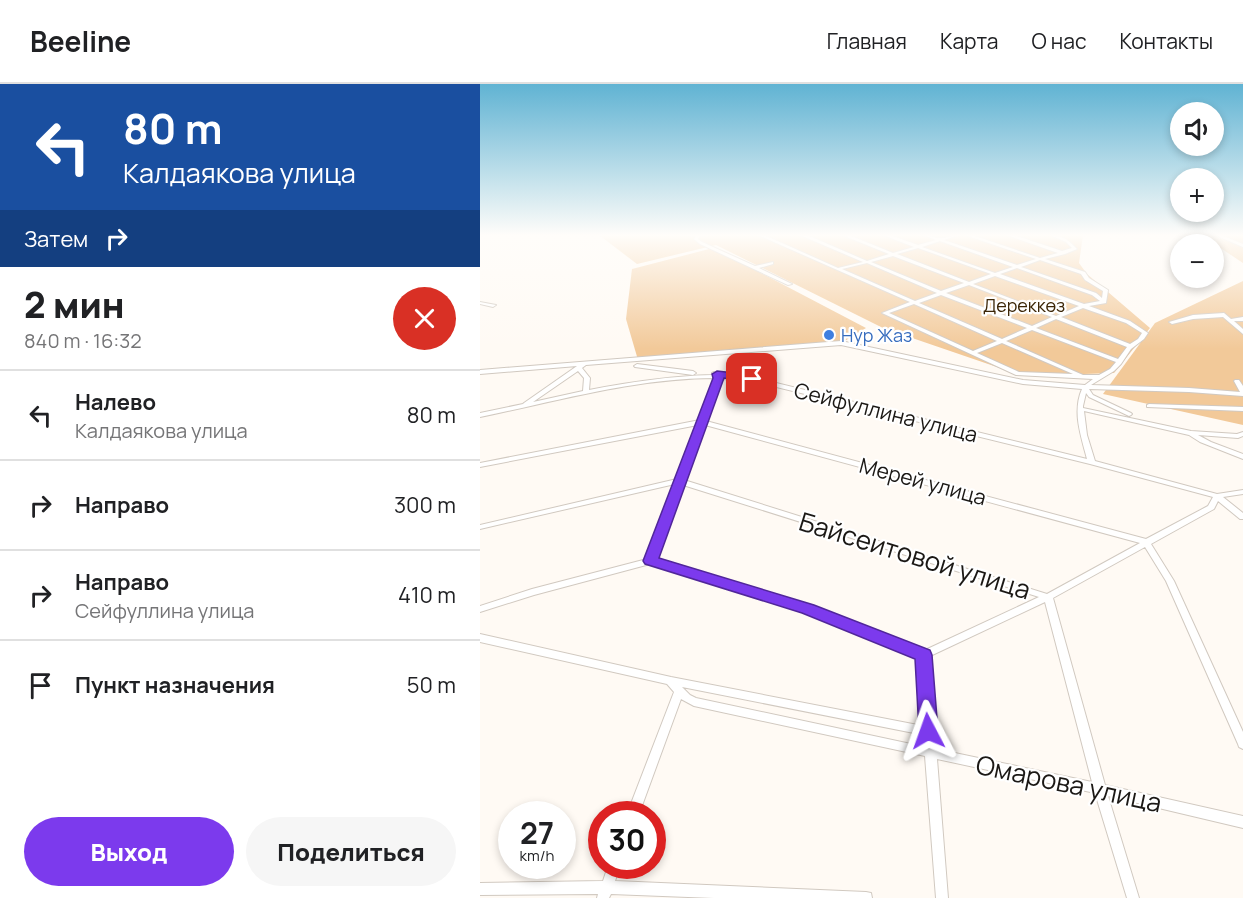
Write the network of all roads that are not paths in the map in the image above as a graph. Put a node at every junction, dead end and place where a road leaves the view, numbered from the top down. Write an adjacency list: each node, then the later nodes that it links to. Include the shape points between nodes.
1 (766, 273): 10 (street)
2 (847, 273): 13 (street)
3 (893, 273): 12 (street)
4 (940, 273): 11 (street)
5 (986, 273): 9 (street)
6 (1001, 273): 9 (street)
7 (1033, 273): 14 (street, via 1094,294)
8 (1083, 273): 14 (street, via 1106,290)
9 (994, 276): 11 (street); 17 (street)
10 (790, 284)
11 (968, 284): 12 (street); 18 (street)
12 (941, 293): 13 (street); 22 (street)
13 (914, 302): 24 (street); 26 (street, via 885,313)
14 (1104, 302): 17 (street)
15 (480, 303): 16 (street)
16 (493, 305)
17 (1083, 306): 18 (street); 25 (street, via 1128,322 1145,333)
18 (1058, 318): 22 (street); 25 (street)
19 (1243, 319): 20 (street)
20 (1232, 320): 21 (street, via 1224,315); 23 (street)
21 (1172, 322)
22 (1032, 329): 24 (street); 27 (street)
23 (1243, 332)
24 (1004, 341): 26 (street); 33 (street)
25 (1130, 346): 27 (street)
26 (973, 353): 33 (street, via 1018,374)
27 (1118, 361): 34 (street, via 1116,367)
28 (585, 363): 30 (street); 31 (street); 36 (street, via 841,343 978,374)
29 (637, 366): 32 (street)
30 (579, 368): 37 (street, via 588,378); 40 (street)
31 (480, 372)
32 (717, 374): 37 (street, Сейфуллина улица); 44 (street, via 719,378); 49 (street, Сейфуллина улица, via 752,379)
33 (1080, 375): 34 (street)
34 (1099, 377): 36 (street)
35 (1237, 381): 38 (street)
36 (1085, 387): 38 (street); 41 (street); 45 (street, via 1090,396)
37 (586, 393): 40 (street, Сейфуллина улица)
38 (1243, 393)
39 (1149, 406): 42 (street)
40 (523, 407): 43 (street, Сейфуллина улица)
41 (1081, 409): 45 (street); 49 (street)
42 (1243, 409)
43 (480, 415)
44 (702, 422): 50 (street, Мерей улица); 51 (street); 56 (street, Мерей улица)
45 (1155, 424): 46 (street)
46 (1191, 433): 47 (street); 48 (street, via 1198,440)
47 (1243, 434)
48 (1243, 457)
49 (1092, 462): 53 (street, Сейфуллина улица)
50 (480, 465)
51 (679, 481): 55 (street); 57 (street); 58 (street, Байсеитовой улица)
52 (1243, 492): 53 (street)
53 (1217, 496): 54 (street); 56 (street, via 1211,507)
54 (1243, 517)
55 (480, 527)
56 (1146, 542): 58 (street); 65 (street, via 1170,581)
57 (650, 561): 59 (street); 61 (street, via 808,609)
58 (1048, 597): 61 (street); 67 (street, Байсеитовой улица)
59 (480, 609)
60 (480, 638): 62 (street)
61 (923, 655): 64 (street)
62 (670, 681): 63 (street, Омарова улица); 64 (street)
63 (679, 691): 66 (street, Омарова улица, via 694,702); 68 (street)
64 (928, 731): 66 (street)
65 (1243, 744)
66 (932, 753): 67 (street, Омарова улица); 73 (street)
67 (1100, 789): 69 (street, Омарова улица); 74 (street, Байсеитовой улица)
68 (638, 801)
69 (1243, 822)
70 (480, 889): 71 (street)
71 (604, 892): 72 (street)
72 (866, 898)
73 (942, 898)
74 (1133, 898)

